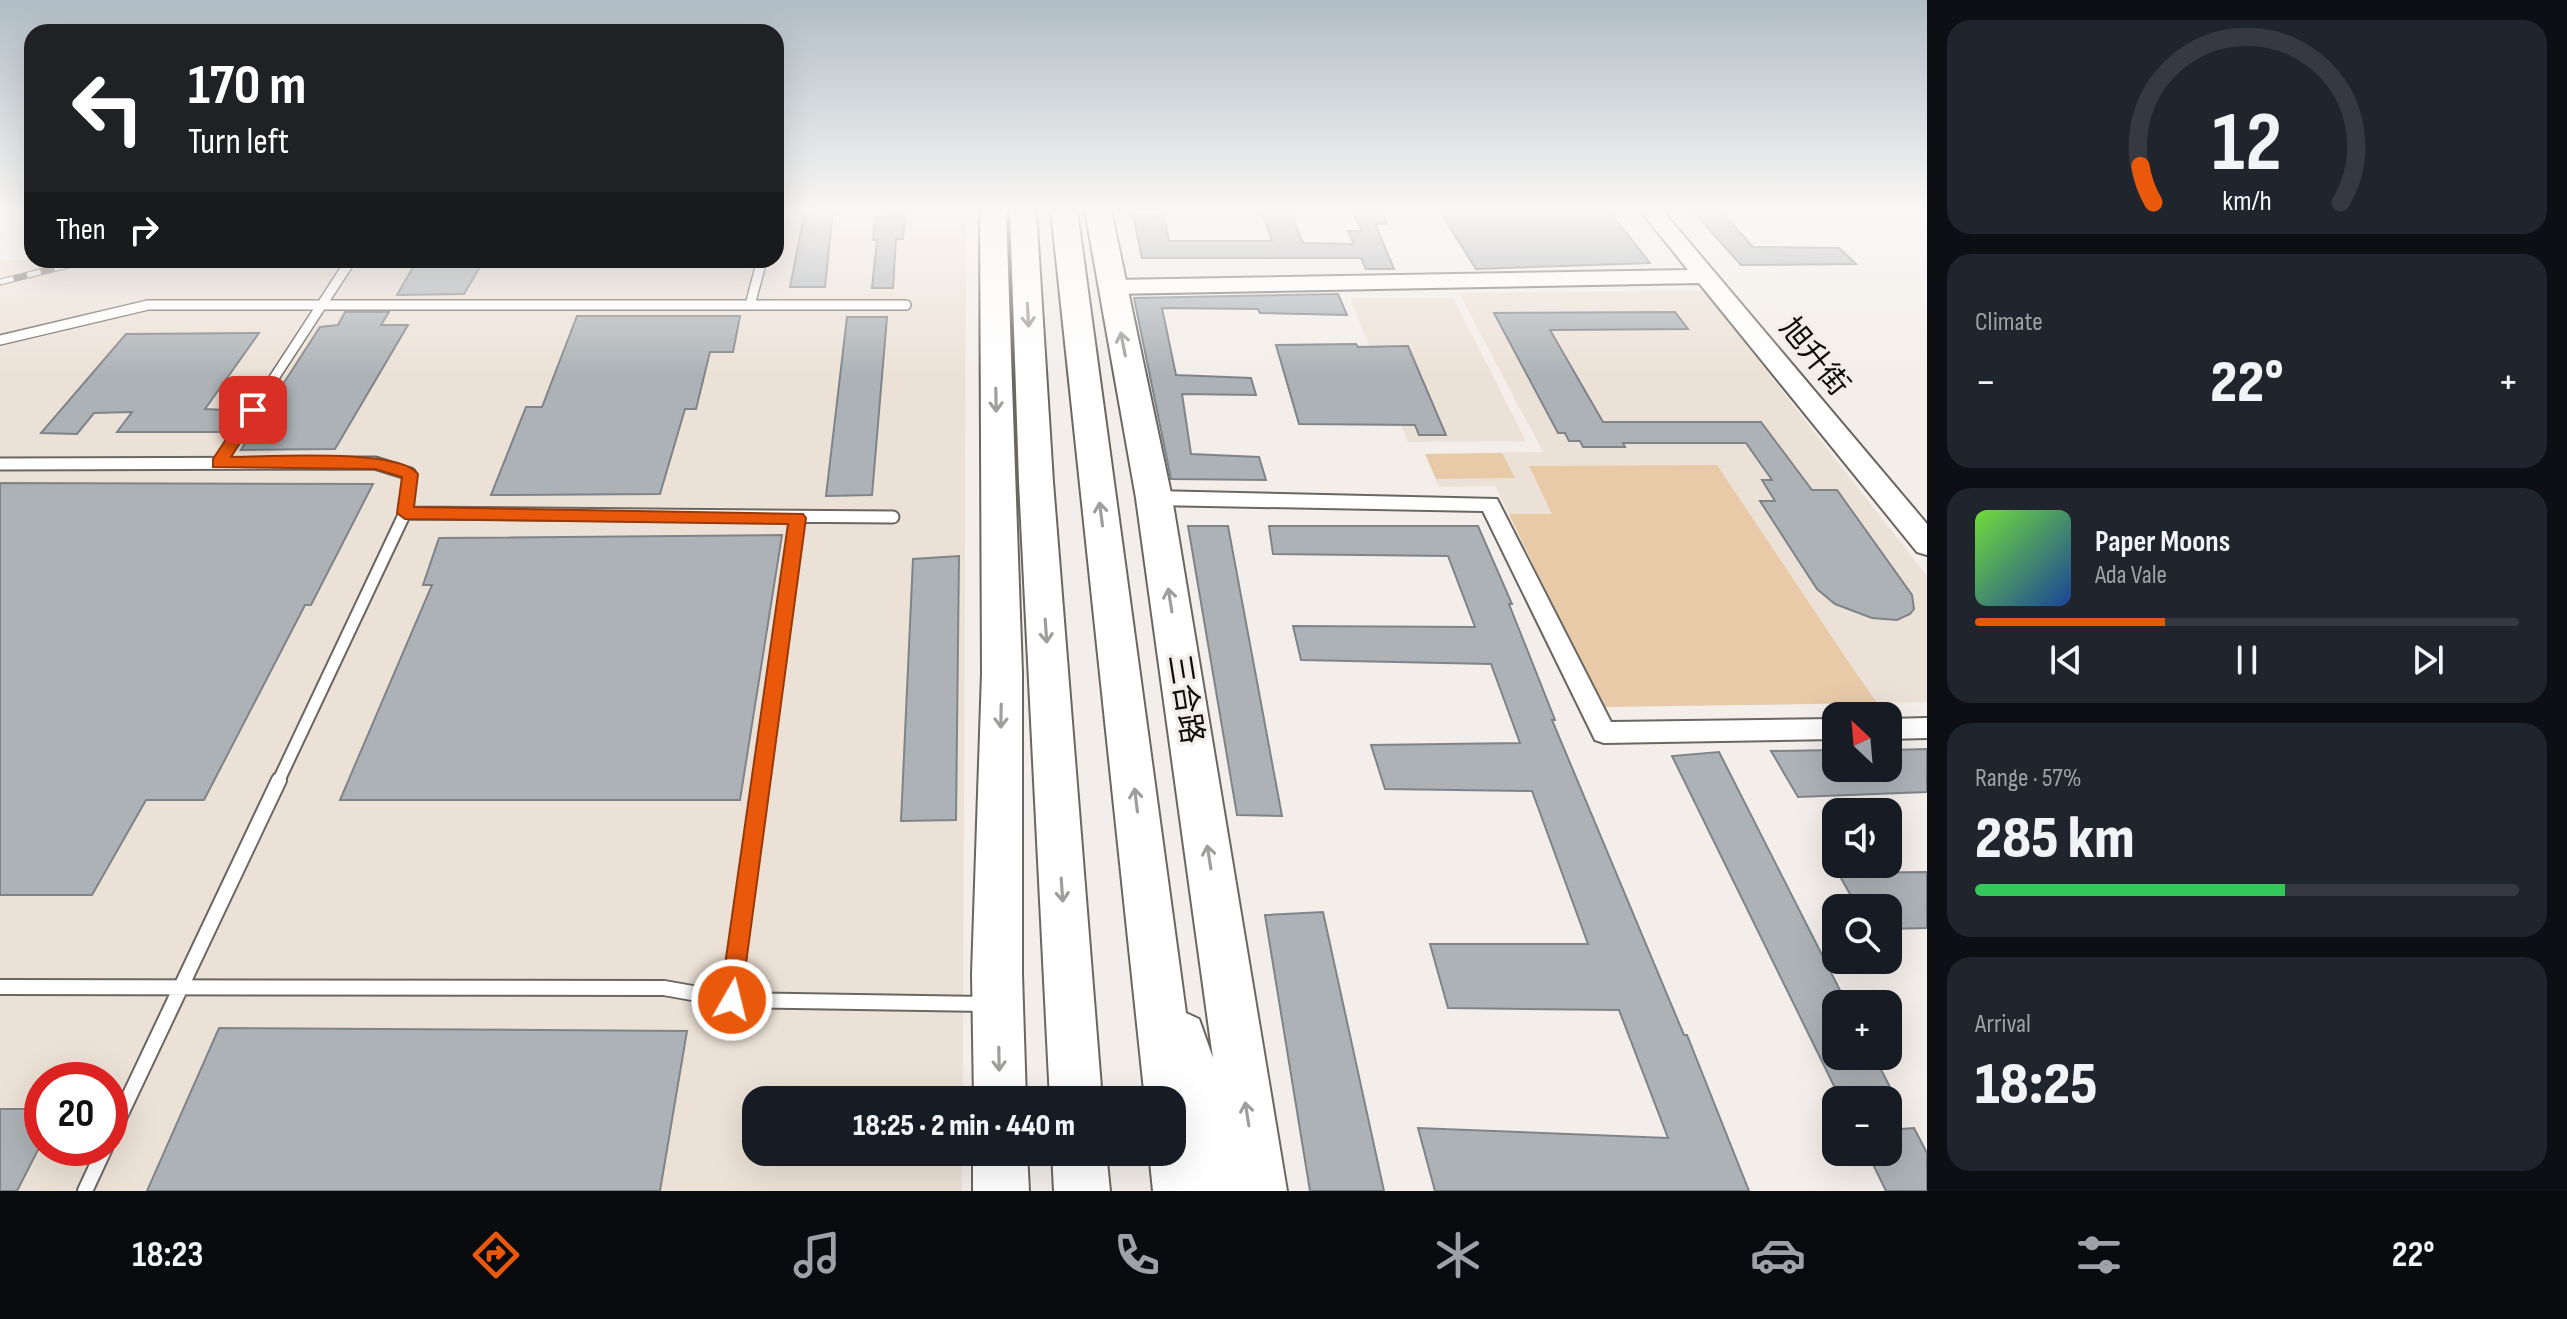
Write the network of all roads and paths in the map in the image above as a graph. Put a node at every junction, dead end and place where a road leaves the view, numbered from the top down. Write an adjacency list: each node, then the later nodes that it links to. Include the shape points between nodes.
1 (994, 266): 22 (highway, one-way to 22)
2 (1026, 266): 16 (highway, one-way to 16)
3 (1071, 266): 26 (highway, 三合路, one-way to 3)
4 (1108, 266): 9 (highway, 三合路)
5 (1697, 266): 8 (street, 旭升街)
6 (346, 268): 10 (lane)
7 (760, 268): 11 (lane)
8 (1706, 276): 9 (street); 21 (street, 旭升街)
9 (1112, 287): 17 (highway, 三合路, one-way to 9)
10 (322, 304): 11 (lane); 13 (lane, via 148,305); 14 (lane)
11 (750, 305): 12 (lane)
12 (906, 305)
13 (0, 340)
14 (219, 463): 15 (lane); 18 (lane, via 375,463 402,469 410,474)
15 (0, 464)
16 (1036, 482): 22 (highway); 32 (highway, one-way to 32)
17 (1154, 498): 24 (street, via 1490,504 1604,733); 44 (highway, 三合路, one-way to 17)
18 (405, 513): 20 (lane); 28 (lane)
19 (893, 517): 20 (lane)
20 (797, 518): 29 (lane)
21 (1927, 544)
22 (1002, 673): 30 (highway, one-way to 30)
23 (1927, 728): 25 (street)
24 (1822, 729)
25 (1902, 729)
26 (1154, 945): 33 (highway, 三合路); 43 (highway)
27 (0, 987): 28 (lane)
28 (180, 988): 29 (lane, via 664,988); 34 (lane)
29 (732, 1000): 30 (lane)
30 (998, 1004): 31 (highway, one-way to 31)
31 (1000, 1086)
32 (1075, 1086)
33 (1169, 1086)
34 (128, 1099)
35 (97, 1166): 39 (lane)
36 (1000, 1166): 40 (highway)
37 (1080, 1166): 41 (highway)
38 (1178, 1166): 42 (highway)
39 (85, 1191)
40 (1001, 1191)
41 (1082, 1191)
42 (1181, 1191)
43 (1227, 1191)
44 (1259, 1191)

